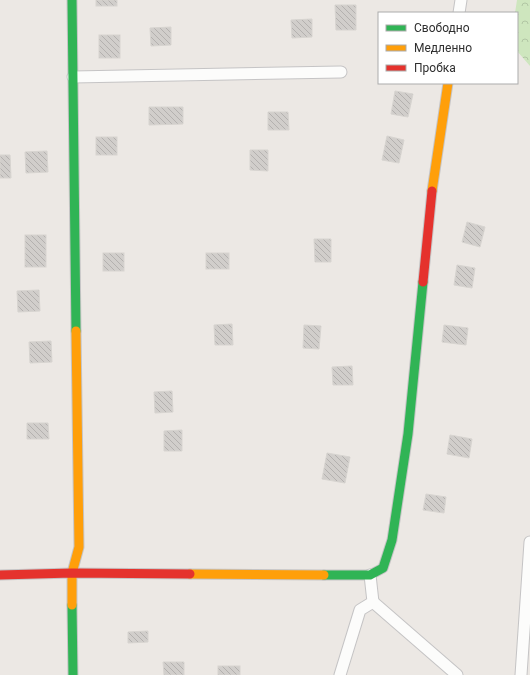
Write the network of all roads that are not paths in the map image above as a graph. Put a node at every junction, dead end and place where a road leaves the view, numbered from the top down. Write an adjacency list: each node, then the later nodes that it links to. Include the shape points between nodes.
1 (72, 0): 5 (street)
2 (461, 0): 3 (street)
3 (459, 12)
4 (341, 72): 5 (street)
5 (73, 78): 8 (street, via 78,547)
6 (448, 84): 10 (street, via 431,198 408,434 392,540 383,568)
7 (530, 542): 15 (street)
8 (72, 573): 9 (street); 10 (street); 12 (street)
9 (0, 575)
10 (370, 575): 11 (street)
11 (373, 602): 13 (street, via 360,610); 14 (street)
12 (73, 675)
13 (340, 675)
14 (457, 675)
15 (521, 675)

